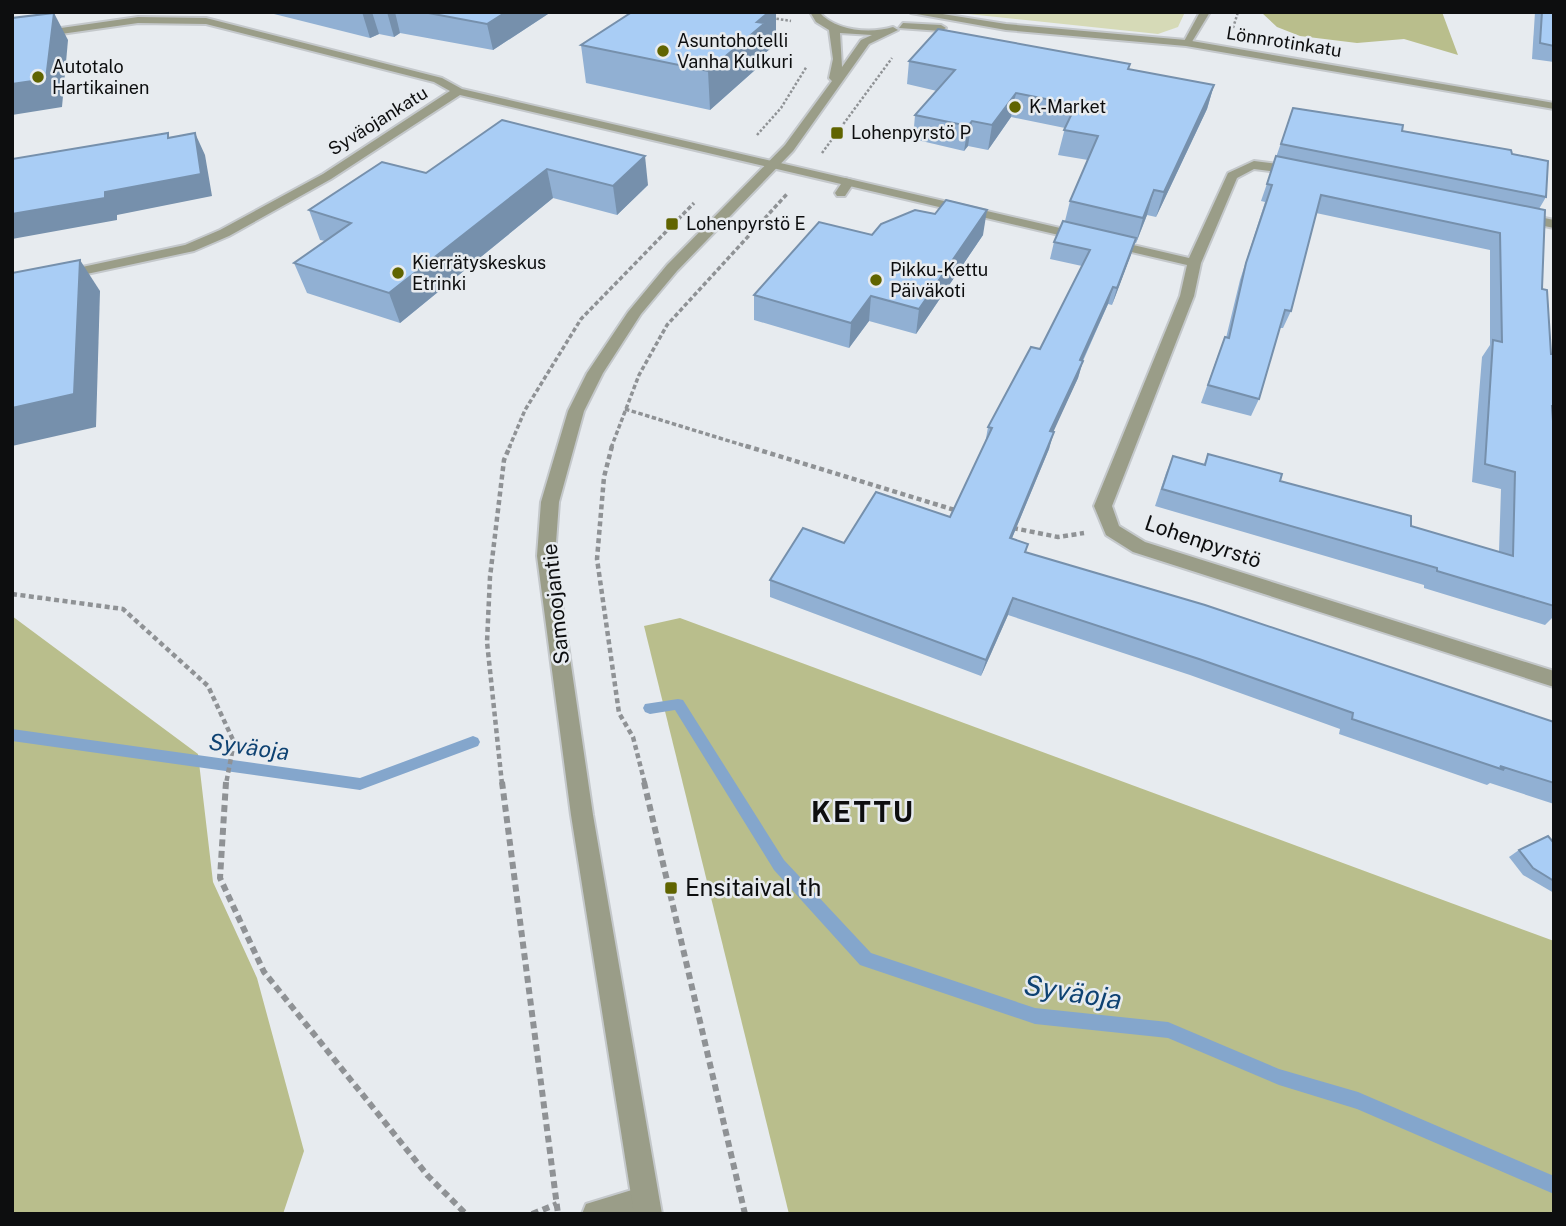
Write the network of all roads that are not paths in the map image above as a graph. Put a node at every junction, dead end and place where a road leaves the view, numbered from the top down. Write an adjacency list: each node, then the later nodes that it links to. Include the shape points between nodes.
1 (814, 12): 4 (street, via 820,21)
2 (1205, 12): 8 (street)
3 (916, 13): 5 (street, Lönnrotinkatu); 6 (street)
4 (834, 27): 6 (street, Lönnrotinkatu, via 866,32); 9 (street, via 838,59)
5 (1006, 27): 6 (street, Lönnrotinkatu); 8 (street, Lönnrotinkatu)
6 (898, 28): 9 (street, Samoojantie, via 865,42)
7 (12, 38): 10 (street, via 138,20 206,21 438,80)
8 (1186, 43): 11 (street, Lönnrotinkatu)
9 (834, 82): 12 (street, Samoojantie)
10 (458, 91): 12 (street, Syväojankatu); 19 (street, Syväojankatu, via 267,211 209,240)
11 (1554, 106)
12 (775, 163): 14 (street); 21 (street, Samoojantie, via 672,268 601,363 576,411 550,502 550,583 582,815)
13 (1304, 172): 18 (street, Lohenpyrstö, via 1252,164 1239,169)
14 (849, 181): 15 (street); 18 (street)
15 (841, 193)
16 (1501, 213): 17 (street)
17 (1554, 224)
18 (1194, 263): 20 (street, Lohenpyrstö, via 1187,296 1103,506 1112,530 1139,547)
19 (12, 286)
20 (1554, 679)
21 (646, 1207): 22 (street)
22 (596, 1214)

